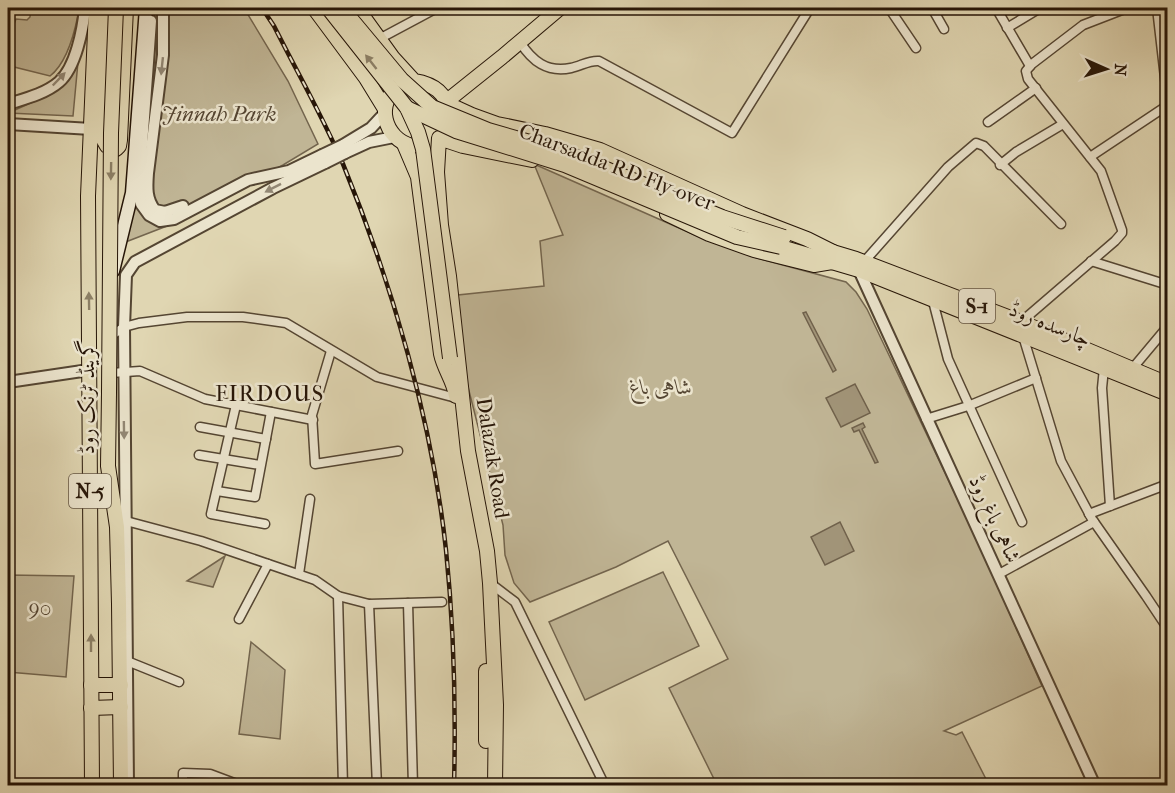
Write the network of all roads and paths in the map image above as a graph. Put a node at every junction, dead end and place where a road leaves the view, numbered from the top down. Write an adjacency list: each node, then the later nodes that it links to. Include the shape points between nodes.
1 (85, 8): 31 (street, one-way to 1, via 60,81 73,60)
2 (96, 8): 38 (main road, گرینڈ ٹرنک روڈ / N-5)
3 (105, 8): 5 (main road, via 103,139 107,146 116,149 120,140)
4 (116, 8): 51 (main road, گرینڈ ٹرنک روڈ / N-5, one-way to 51, bridge)
5 (126, 8)
6 (147, 8): 45 (street, via 150,30 140,173 144,210 154,219 174,219); 51 (main road, bridge, via 132,193)
7 (162, 8): 45 (street, one-way to 45, via 163,55 148,173 149,201 155,210 173,211 224,185 244,177)
8 (342, 8): 47 (main road, Charsadda RD Fly-over, bridge, via 395,72 432,106 460,120 566,152)
9 (357, 8): 20 (main road)
10 (437, 8): 23 (street)
11 (560, 8): 25 (main road)
12 (810, 8): 25 (street, via 732,133 599,61 571,68 545,67 527,55)
13 (889, 8): 26 (street)
14 (932, 8): 22 (street)
15 (996, 8): 21 (street)
16 (1040, 8): 21 (street)
17 (1127, 8): 27 (street, via 1083,25)
18 (1157, 8): 32 (street)
19 (320, 9): 24 (main road); 33 (main road, one-way to 19, bridge)
20 (370, 26): 23 (main road); 24 (main road, via 358,41)
21 (1007, 28): 27 (street)
22 (944, 29)
23 (379, 39): 28 (main road)
24 (340, 42): 34 (main road)
25 (520, 42): 30 (main road)
26 (916, 48)
27 (1030, 66): 29 (street, via 1026,75)
28 (414, 81): 30 (main road, via 428,83); 34 (main road, via 401,85 390,95)
29 (1036, 88): 35 (street); 37 (street)
30 (447, 102): 39 (main road, via 449,116); 48 (main road, via 497,124 600,150 807,239)
31 (8, 104)
32 (1167, 105): 42 (street)
33 (407, 108): 47 (main road, Charsadda RD Fly-over, bridge, via 456,131 565,165 737,237); 67 (main road, bridge, via 423,149)
34 (385, 111): 40 (main road, via 387,127); 41 (street)
35 (988, 122)
36 (8, 124): 38 (street)
37 (1063, 124): 42 (street); 44 (street)
38 (91, 129): 61 (main road, گرینڈ ٹرنک روڈ / N-5, one-way to 38)
39 (439, 138): 40 (main road, via 416,147); 48 (main road, via 541,162 754,250 814,265); 93 (main road, Dalazak Road, via 441,225 468,451 487,551)
40 (399, 140): 41 (street); 67 (main road, Dalazak Road, via 418,177 442,361)
41 (344, 149): 43 (street, bridge)
42 (1090, 157): 49 (street, via 1101,171 1122,230)
43 (324, 159): 45 (street); 55 (street, one-way to 55, via 135,262 124,284)
44 (1000, 165): 46 (street); 50 (street, via 984,146 976,143 968,148)
45 (255, 178)
46 (1061, 224)
47 (782, 242): 48 (main road, چارسدہ روڈ / S-1)
48 (833, 257): 50 (main road, چارسدہ روڈ / S-1)
49 (1091, 261): 52 (street); 56 (street)
50 (860, 264): 53 (main road, چارسدہ روڈ / S-1); 56 (main road, چارسدہ روڈ / S-1); 72 (street, شاہی باغ روڈ)
51 (109, 284): 103 (main road, گرینڈ ٹرنک روڈ / N-5, bridge, via 108,466 117,527)
52 (1167, 285)
53 (933, 301): 56 (main road, چارسدہ روڈ / S-1); 70 (street, via 948,359)
54 (1167, 326): 60 (street)
55 (124, 327): 57 (street); 58 (street, via 187,317 259,318 286,323); 62 (street)
56 (1022, 329): 59 (main road, چارسدہ روڈ / S-1); 60 (main road, چارسدہ روڈ / S-1); 64 (street)
57 (111, 336)
58 (332, 351): 67 (street, via 377,376); 73 (street)
59 (1104, 369): 68 (main road, چارسدہ روڈ / S-1); 84 (street)
60 (1132, 369): 66 (main road, چارسدہ روڈ / S-1)
61 (89, 370): 65 (street); 102 (main road, گرینڈ ٹرنک روڈ / N-5, one-way to 61)
62 (123, 372): 63 (street); 69 (street, via 140,371 205,399); 86 (street, one-way to 86)
63 (111, 373)
64 (1036, 378): 70 (street); 85 (street, via 1061,461)
65 (8, 382)
66 (1167, 384)
67 (455, 391): 93 (main road, Dalazak Road)
68 (1167, 394)
69 (236, 405): 71 (street); 75 (street)
70 (968, 406): 72 (street); 87 (street)
71 (271, 412): 73 (street); 76 (street)
72 (926, 419): 92 (street, شاہی باغ روڈ)
73 (313, 420): 77 (street, via 315,464)
74 (200, 427): 75 (street)
75 (230, 432): 76 (street); 79 (street)
76 (266, 439): 80 (street)
77 (398, 451)
78 (199, 455): 79 (street)
79 (224, 459): 80 (street); 82 (street)
80 (260, 465): 82 (street, via 255,497)
81 (1167, 484): 84 (street)
82 (217, 491): 89 (street, via 211,514)
83 (310, 499): 91 (street)
84 (1110, 506): 85 (street)
85 (1089, 514): 88 (street)
86 (126, 521): 90 (street); 100 (street)
87 (1022, 522)
88 (1094, 522): 92 (street); 99 (street)
89 (265, 524)
90 (268, 564): 91 (street); 98 (street)
91 (299, 574): 94 (street)
92 (999, 574): 117 (street, شاہی باغ روڈ)
93 (487, 581): 114 (main road, Dalazak Road); 115 (main road, Dalazak Road, via 496,705); 116 (street, via 515,602)
94 (338, 596): 97 (street); 111 (street)
95 (442, 602): 96 (street)
96 (408, 603): 97 (street); 113 (street)
97 (369, 604): 112 (street)
98 (239, 619)
99 (1167, 630)
100 (127, 660): 101 (street); 108 (street)
101 (179, 682)
102 (93, 685): 103 (main road); 105 (main road, گرینڈ ٹرنک روڈ / N-5)
103 (121, 685): 104 (main road, گرینڈ ٹرنک روڈ / N-5)
104 (121, 707): 105 (main road); 107 (main road, گرینڈ ٹرنک روڈ / N-5)
105 (93, 708): 106 (main road, گرینڈ ٹرنک روڈ / N-5)
106 (92, 786)
107 (121, 786)
108 (128, 786)
109 (183, 786): 110 (street, via 183,773 210,774)
110 (242, 786)
111 (343, 786)
112 (377, 786)
113 (413, 786)
114 (487, 786)
115 (495, 786)
116 (605, 786)
117 (1095, 786)

